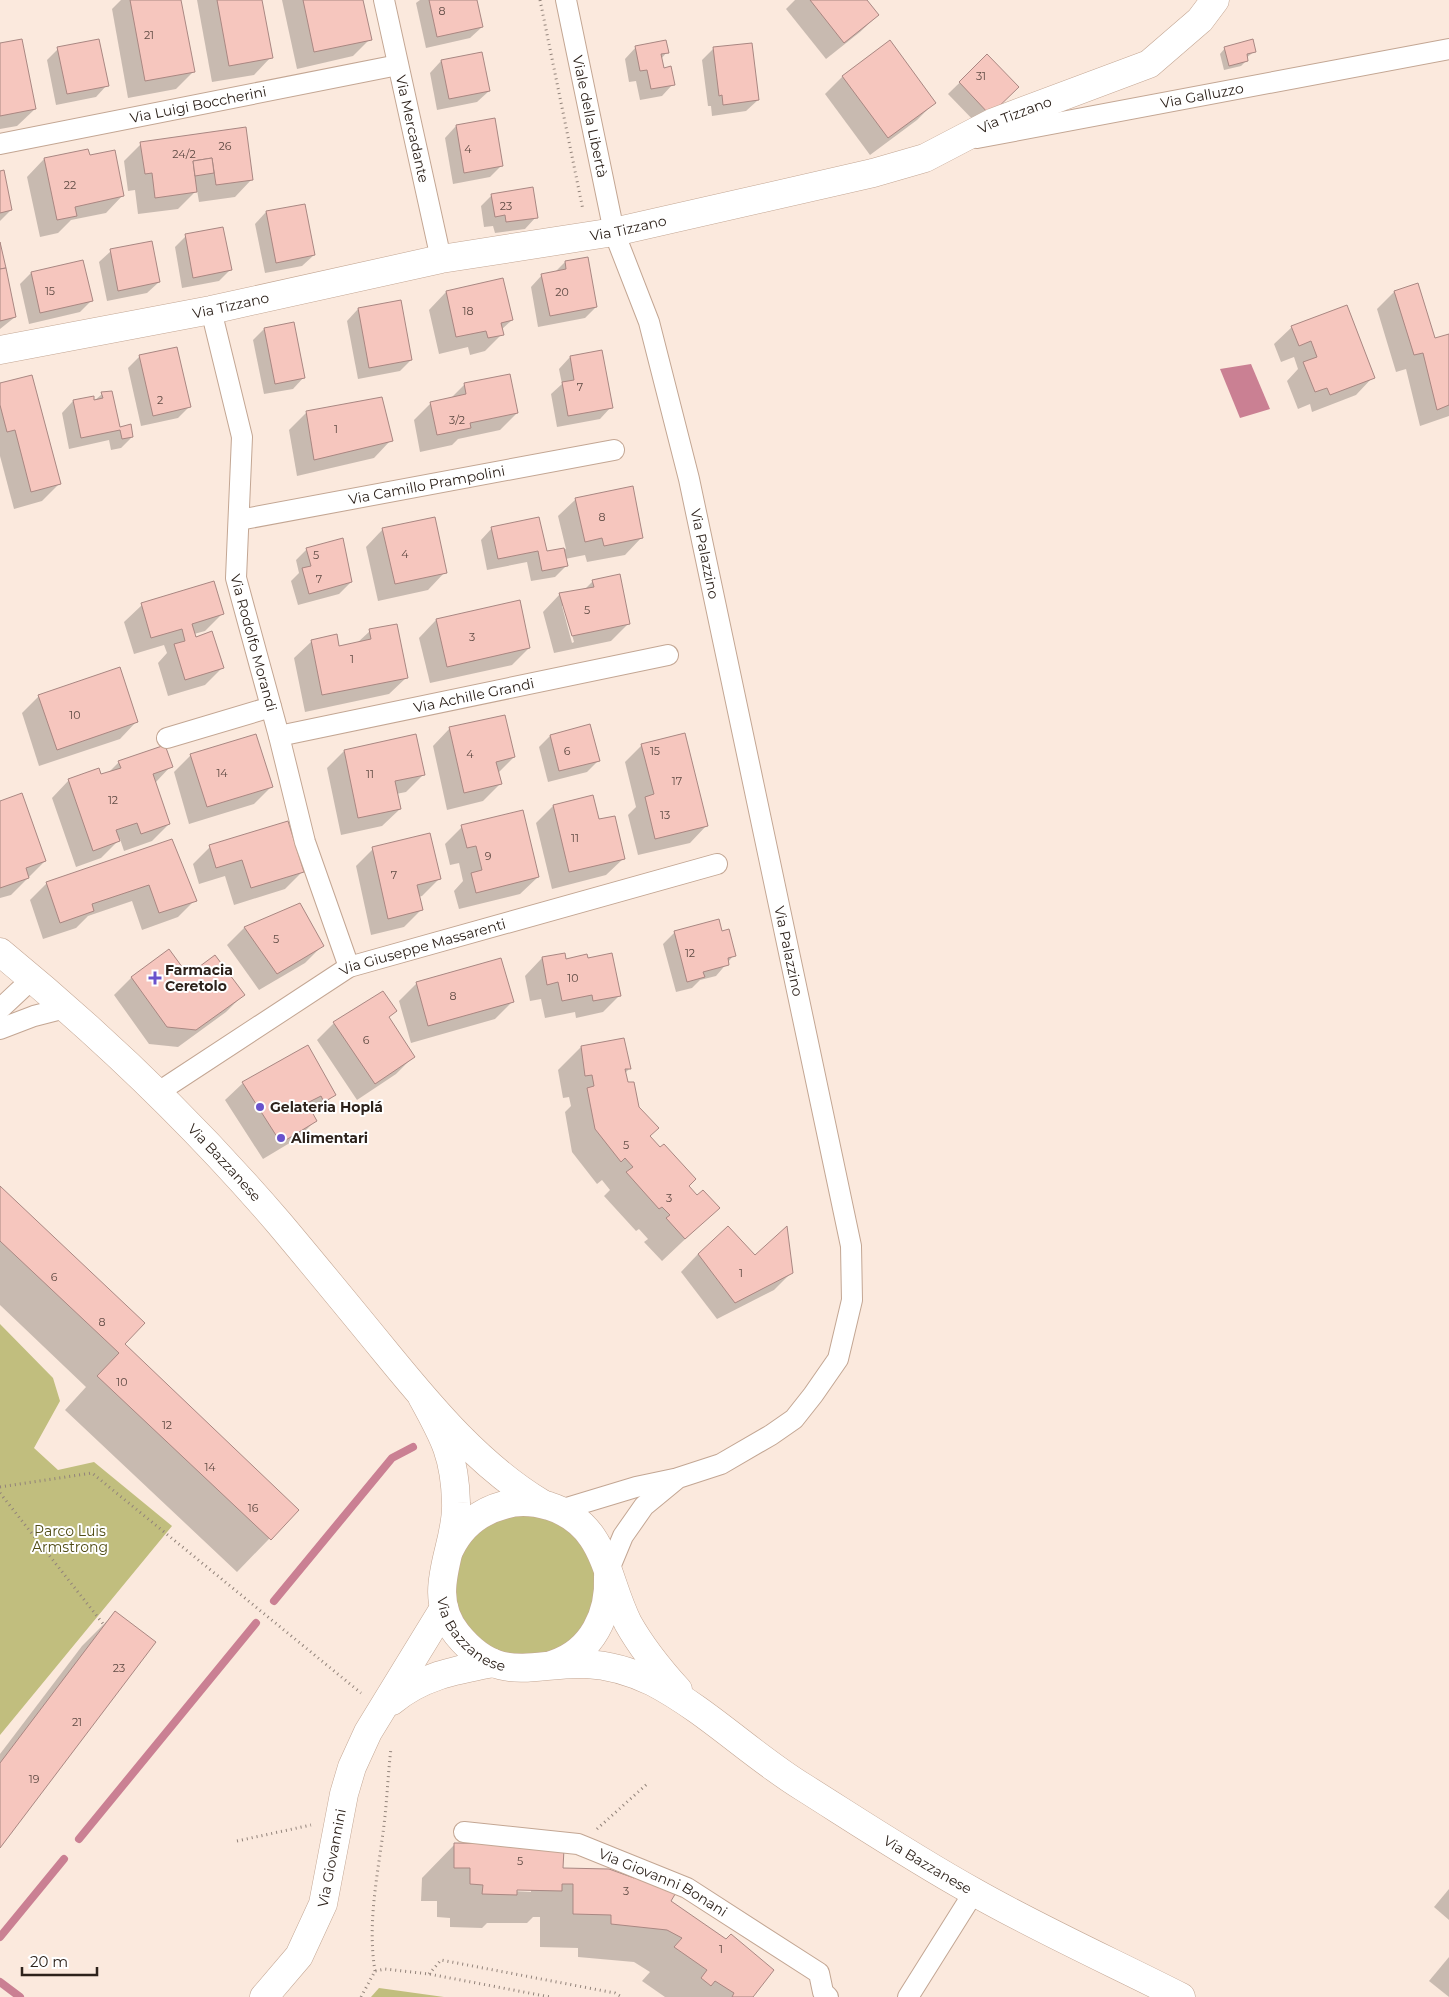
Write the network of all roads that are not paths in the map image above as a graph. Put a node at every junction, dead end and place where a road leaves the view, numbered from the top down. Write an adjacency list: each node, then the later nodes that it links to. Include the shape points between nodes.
1 (384, 0): 5 (street, Via Mercadante)
2 (566, 0): 8 (street, Viale della Libertà)
3 (1215, 0): 6 (main road, Via Tizzano, via 1200,20 1149,64 994,122)
4 (1449, 48): 6 (street, Via Galluzzo)
5 (398, 65): 7 (street, Via Luigi Boccherini); 9 (street, Via Mercadante)
6 (955, 143): 8 (main road, Via Tizzano, via 925,158 873,173)
7 (0, 144)
8 (601, 234): 9 (main road, Via Tizzano); 27 (street, Via Palazzino, via 650,322 689,479 851,1246 852,1300 838,1359 813,1395 794,1418 771,1436 721,1464)
9 (441, 259): 10 (main road, Via Tizzano)
10 (211, 310): 11 (main road, Via Tizzano); 13 (street, Via Rodolfo Morandi, via 242,438)
11 (0, 350)
12 (614, 450): 13 (street, Via Camillo Prampolini)
13 (239, 520): 15 (street, Via Rodolfo Morandi, via 236,578)
14 (668, 656): 16 (street, Via Achille Grandi)
15 (271, 708): 16 (street, Via Rodolfo Morandi); 17 (street)
16 (279, 736): 20 (street, Via Rodolfo Morandi, via 305,842)
17 (167, 738)
18 (717, 864): 20 (street, Via Giuseppe Massarenti)
19 (0, 952): 21 (main road, Via Bazzanese)
20 (349, 967): 25 (street, Via Giuseppe Massarenti)
21 (32, 978): 22 (main road, Via Bazzanese); 23 (street)
22 (65, 1008): 24 (street); 25 (main road, Via Bazzanese)
23 (0, 1009)
24 (0, 1029)
25 (157, 1093): 26 (main road, Via Bazzanese, via 221,1158 278,1223)
26 (422, 1397): 28 (main road, Via Bazzanese, via 492,1470 514,1487); 29 (main road, Via Bazzanese, via 446,1439 452,1460 457,1506)
27 (678, 1478): 28 (street); 30 (street, Via Palazzino, via 644,1506 623,1536)
28 (551, 1506): 29 (main road, Via Bazzanese, via 524,1502 491,1509 476,1518 453,1542); 30 (main road, Via Bazzanese, via 578,1520 592,1535)
29 (446, 1558): 31 (main road, Via Bazzanese, via 441,1583)
30 (608, 1572): 33 (main road, Via Bazzanese, via 606,1608 599,1626 576,1653); 34 (main road, Via Bazzanese, via 627,1621 644,1651)
31 (444, 1608): 32 (main road, Via Bazzanese, via 460,1637 472,1650); 35 (main road, Via Giovannini)
32 (493, 1663): 33 (main road, Via Bazzanese, via 517,1669); 35 (main road, via 425,1679 406,1689)
33 (543, 1668): 34 (main road, Via Bazzanese, via 585,1664 620,1669)
34 (690, 1704): 37 (main road, Via Bazzanese, via 796,1783)
35 (381, 1710): 38 (main road, Via Giovannini, via 352,1768 338,1818 329,1879 316,1921 299,1956)
36 (464, 1832): 39 (street, Via Giovanni Bonani, via 584,1846 687,1888 819,1973 823,1992)
37 (974, 1892): 40 (street); 41 (main road, Via Bazzanese)
38 (264, 1997)
39 (828, 1997)
40 (908, 1997)
41 (1181, 1997)

